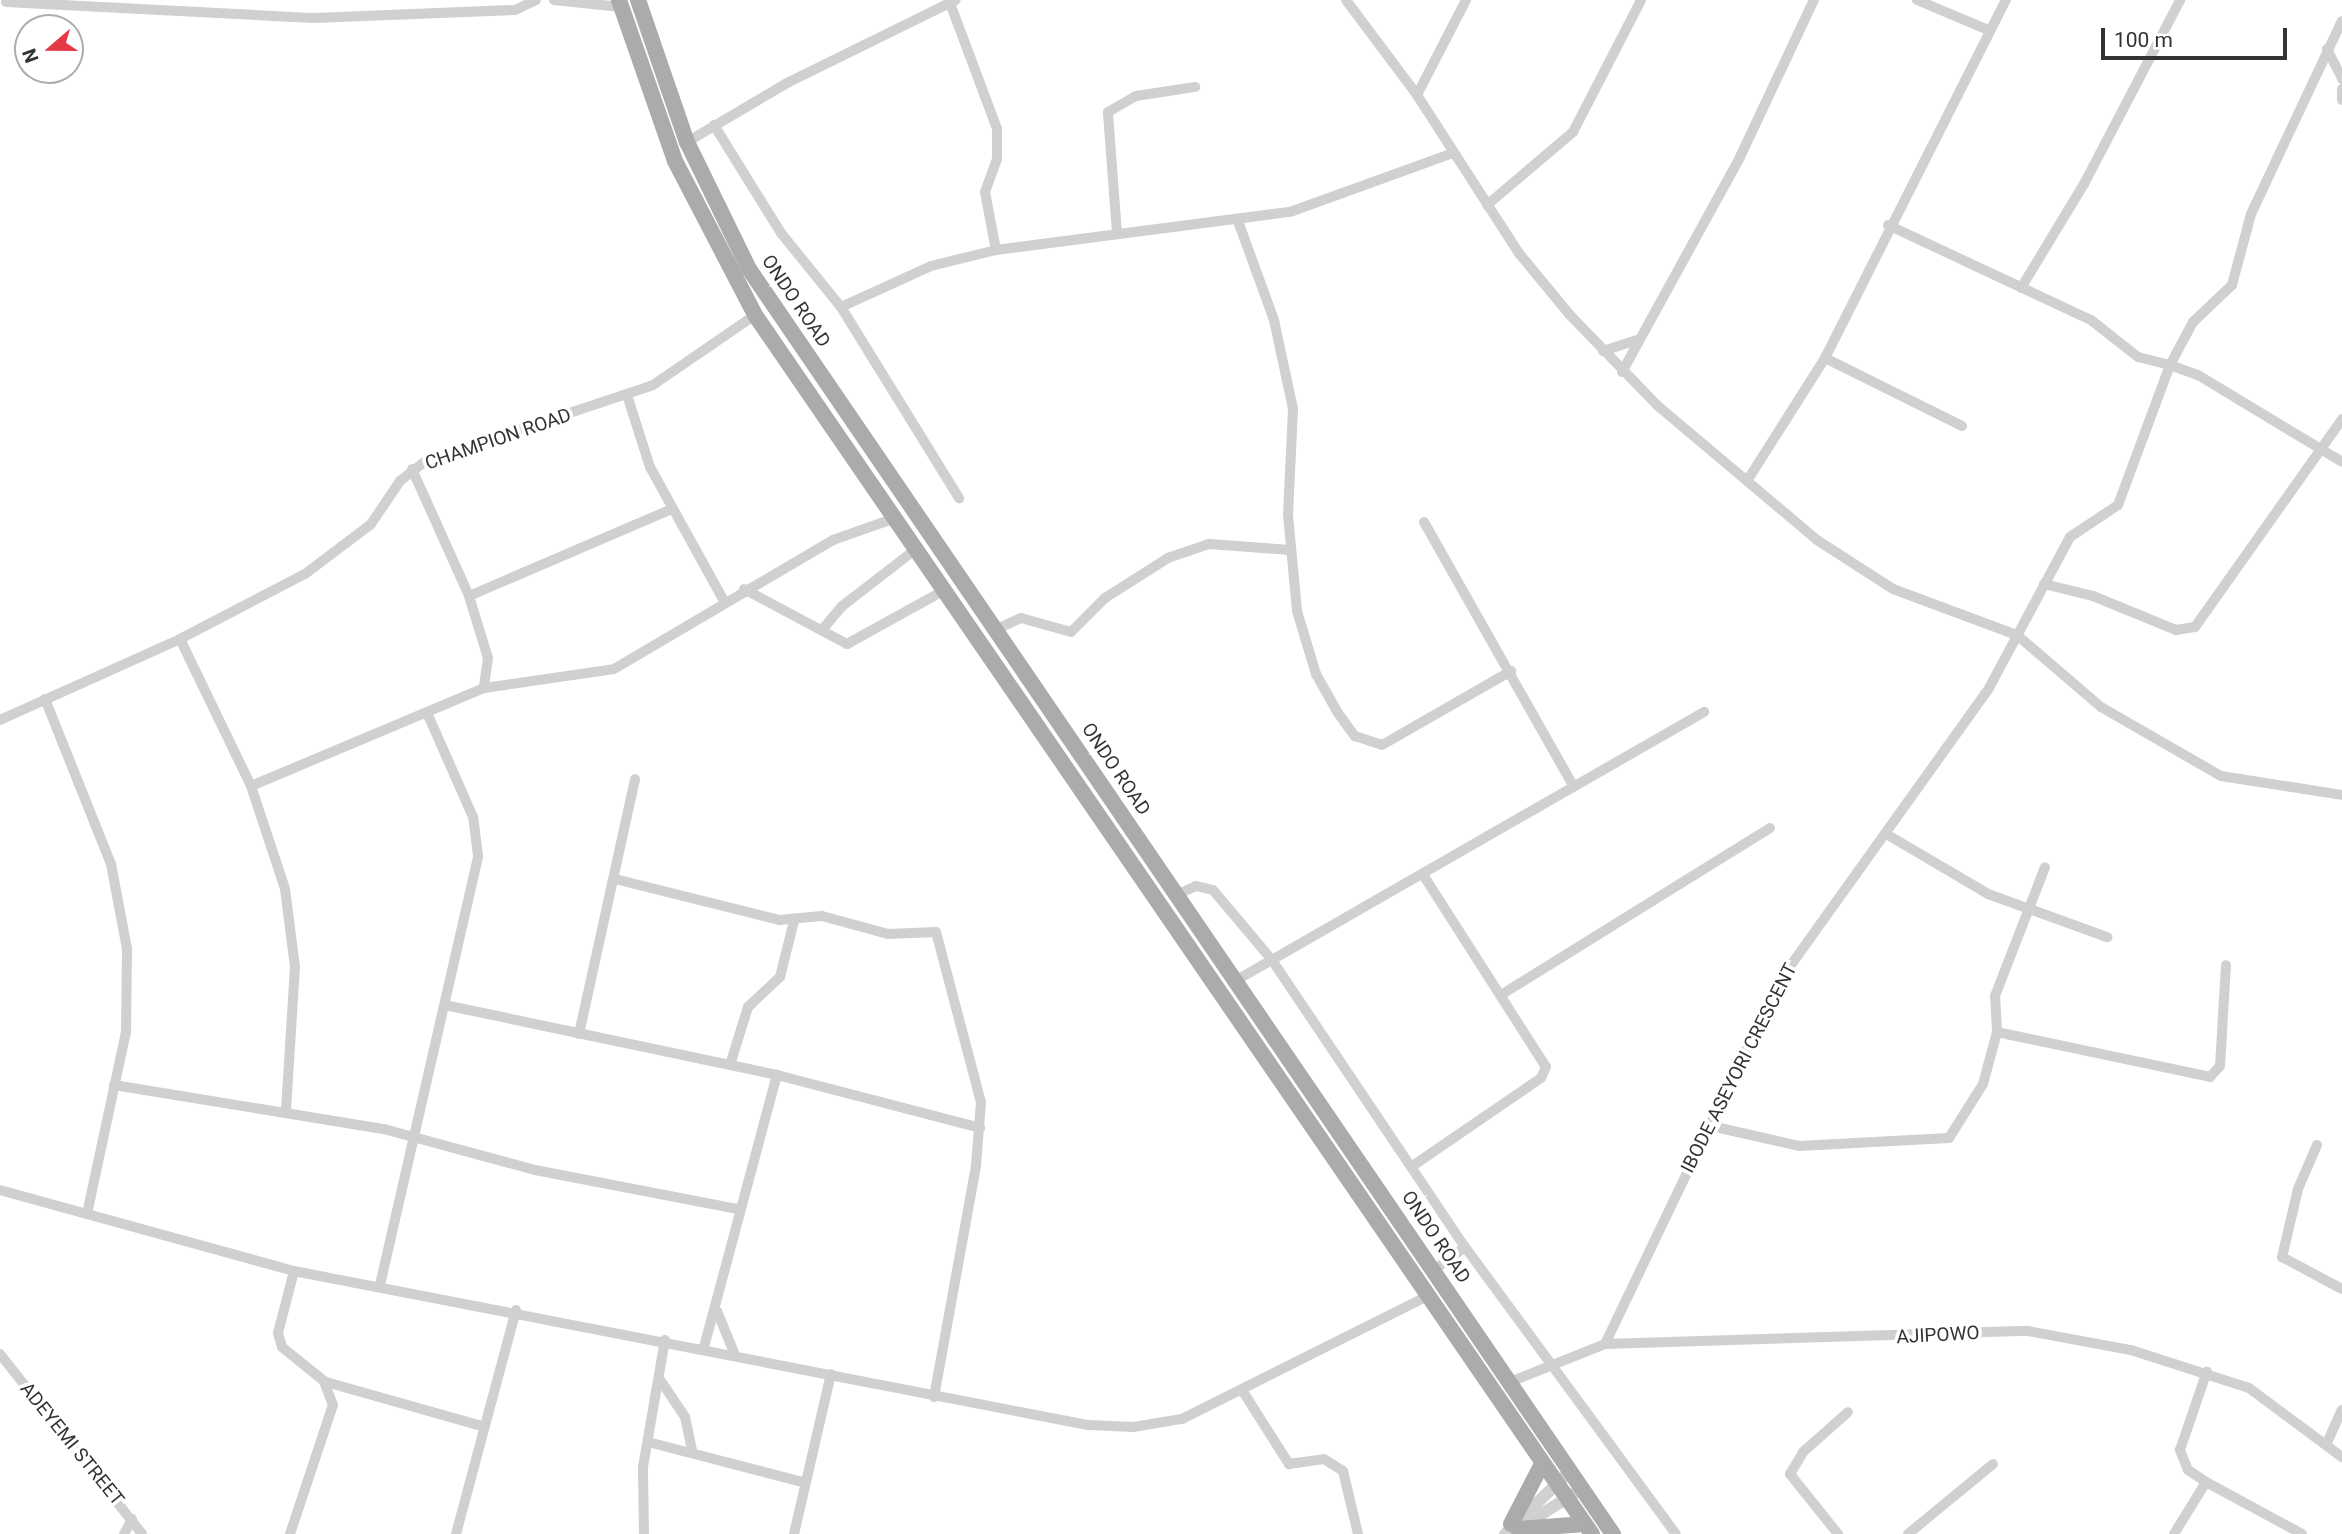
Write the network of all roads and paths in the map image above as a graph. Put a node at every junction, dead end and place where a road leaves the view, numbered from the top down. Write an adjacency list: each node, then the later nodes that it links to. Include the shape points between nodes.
1 (536, 0): 11 (street, via 515,10 314,18)
2 (554, 0): 13 (street)
3 (638, 0): 23 (main road, ONDO ROAD)
4 (1346, 0): 20 (street)
5 (1466, 0): 20 (street)
6 (1641, 0): 25 (street, via 1573,132)
7 (1814, 0): 33 (street, via 1734,169)
8 (1917, 0): 15 (street)
9 (2006, 0): 15 (street)
10 (2180, 0): 30 (street, via 2084,184)
11 (5, 2)
12 (953, 2): 22 (street); 29 (street, via 997,129 997,159 985,192)
13 (620, 3): 32 (main road, ONDO ROAD, via 674,161)
14 (2342, 21): 16 (street, IBODE ASEYORI CRESCENT)
15 (1988, 30): 27 (street)
16 (2326, 49): 17 (street); 36 (street, IBODE ASEYORI CRESCENT, via 2251,214 2232,285 2193,322)
17 (2342, 79)
18 (1195, 88): 28 (street, via 1136,96 1108,111)
19 (2342, 89): 21 (street)
20 (1417, 95): 24 (street)
21 (2342, 100)
22 (714, 125): 23 (street); 31 (street, via 781,233)
23 (687, 142): 57 (main road, ONDO ROAD, via 748,269)
24 (1453, 153): 25 (street); 26 (street, via 1321,204)
25 (1487, 205): 34 (street, via 1518,252)
26 (1238, 221): 28 (street); 50 (street, via 1285,362 1293,410)
27 (1888, 225): 30 (street); 35 (street)
28 (1117, 233): 29 (street)
29 (996, 250): 31 (street, via 931,266)
30 (2021, 288): 36 (street, via 2091,320 2138,357)
31 (841, 307): 45 (street)
32 (755, 315): 38 (street, CHAMPION ROAD, via 678,370); 47 (main road, ONDO ROAD)
33 (1639, 339): 34 (street); 37 (street)
34 (1602, 351): 37 (street)
35 (1825, 358): 40 (street); 44 (street)
36 (2169, 365): 41 (street, via 2198,375); 51 (street, IBODE ASEYORI CRESCENT, via 2118,505 2070,537)
37 (1622, 372): 44 (street)
38 (627, 395): 43 (street, CHAMPION ROAD); 46 (street)
39 (2342, 419): 41 (street)
40 (1962, 426)
41 (2321, 450): 42 (street); 51 (street, via 2194,627 2176,630 2093,596)
42 (2342, 462)
43 (412, 469): 54 (street); 59 (street, CHAMPION ROAD, via 371,524 334,555)
44 (1747, 481): 58 (street, via 1817,541 1893,589)
45 (959, 498)
46 (670, 510): 54 (street); 55 (street)
47 (895, 518): 49 (main road, ONDO ROAD); 52 (street, via 833,540)
48 (1424, 522): 60 (street)
49 (916, 549): 53 (main road, ONDO ROAD); 56 (street, via 841,607)
50 (1290, 550): 57 (street, via 1209,544 1168,558 1105,598 1070,632 1021,618); 60 (street, via 1297,611 1316,674 1355,736 1368,744 1399,739)
51 (2044, 584): 58 (street, IBODE ASEYORI CRESCENT)
52 (744, 589): 55 (street); 56 (street)
53 (945, 590): 56 (street, via 856,643); 67 (main road, ONDO ROAD)
54 (469, 596): 61 (street, via 488,658)
55 (725, 603): 61 (street, via 614,669)
56 (822, 631)
57 (995, 631): 66 (main road, ONDO ROAD)
58 (2017, 635): 71 (street, via 2101,707 2221,776); 73 (street, IBODE ASEYORI CRESCENT)
59 (180, 639): 62 (street, CHAMPION ROAD); 70 (street)
60 (1511, 671): 69 (street)
61 (484, 688): 64 (street)
62 (45, 699): 65 (street, CHAMPION ROAD); 90 (street, via 88,798 122,906 129,999)
63 (1704, 712): 69 (street)
64 (428, 715): 70 (street); 85 (street, via 478,839)
65 (0, 720)
66 (1081, 755): 67 (main road); 77 (main road, ONDO ROAD)
67 (1065, 767): 105 (main road, ONDO ROAD)
68 (635, 779): 76 (street)
69 (1573, 785): 75 (street)
70 (251, 786): 91 (street, via 293,926)
71 (2342, 795)
72 (1770, 828): 84 (street)
73 (1888, 835): 78 (street); 92 (street, IBODE ASEYORI CRESCENT, via 1790,963)
74 (2045, 867): 78 (street)
75 (1423, 875): 81 (street); 84 (street)
76 (615, 880): 79 (street); 87 (street)
77 (1176, 895): 81 (street, via 1196,886 1213,890); 83 (main road, ONDO ROAD)
78 (2027, 911): 80 (street); 86 (street, via 1995,996)
79 (794, 921): 88 (street, via 780,977 748,1007); 93 (street, via 822,916 888,934 936,932 981,1102)
80 (2107, 937)
81 (1272, 960): 83 (street); 96 (street)
82 (2226, 965): 86 (street, via 2220,1066 2210,1077)
83 (1235, 981): 102 (main road, ONDO ROAD)
84 (1504, 993): 96 (street, via 1545,1073)
85 (445, 1005): 87 (street); 94 (street)
86 (1997, 1032): 92 (street, via 1983,1084 1945,1141 1799,1146)
87 (579, 1034): 88 (street)
88 (730, 1065): 89 (street)
89 (777, 1076): 93 (street); 98 (street)
90 (114, 1085): 91 (street); 99 (street)
91 (286, 1111): 94 (street)
92 (1711, 1126): 109 (street, IBODE ASEYORI CRESCENT)
93 (980, 1128): 120 (street)
94 (411, 1140): 98 (street); 103 (street)
95 (2317, 1145): 104 (street, via 2298,1189 2282,1257)
96 (1414, 1165): 100 (street)
97 (0, 1190): 99 (street)
98 (738, 1209): 107 (street)
99 (87, 1214): 101 (street)
100 (1465, 1247): 102 (street); 113 (street)
101 (294, 1271): 103 (street); 117 (street, via 282,1309 282,1347)
102 (1433, 1271): 118 (main road, ONDO ROAD)
103 (380, 1284): 106 (street)
104 (2342, 1289)
105 (1428, 1296): 119 (street); 128 (main road, ONDO ROAD)
106 (516, 1310): 108 (street); 123 (street)
107 (717, 1311): 110 (street); 112 (street)
108 (665, 1340): 110 (street); 116 (street)
109 (1605, 1343): 113 (street, AJIPOWO); 114 (street, AJIPOWO, via 2028,1331)
110 (704, 1347): 112 (street)
111 (0, 1354): 136 (street, ADEYEMI STREET)
112 (735, 1355): 115 (street)
113 (1552, 1365): 118 (street, AJIPOWO); 147 (street)
114 (2207, 1371): 125 (street, AJIPOWO, via 2249,1388); 131 (street, via 2180,1450 2188,1470)
115 (831, 1374): 120 (street); 132 (street)
116 (659, 1378): 124 (street); 126 (street, via 685,1417)
117 (324, 1381): 123 (street); 141 (street, via 333,1405)
118 (1510, 1382): 130 (main road, ONDO ROAD)
119 (1242, 1390): 120 (street, via 1173,1422 1133,1427); 145 (street, via 1289,1464 1324,1459 1343,1471)
120 (934, 1397)
121 (2342, 1410): 125 (street)
122 (1848, 1412): 148 (street, via 1803,1452 1790,1474)
123 (485, 1427): 142 (street)
124 (648, 1442): 126 (street); 143 (street)
125 (2327, 1443): 127 (street, AJIPOWO)
126 (692, 1451): 132 (street)
127 (2342, 1457)
128 (1542, 1464): 133 (main road, ONDO ROAD); 138 (main road)
129 (1993, 1464): 149 (street)
130 (1569, 1472): 133 (street); 134 (main road, ONDO ROAD)
131 (2207, 1482): 150 (street); 151 (street)
132 (806, 1483): 144 (street)
133 (1556, 1484): 135 (main road, ONDO ROAD); 138 (street)
134 (1581, 1489): 135 (street); 146 (main road, ONDO ROAD)
135 (1567, 1499): 137 (main road, ONDO ROAD); 138 (street)
136 (132, 1519): 139 (street); 140 (street, ADEYEMI STREET)
137 (1589, 1529): 138 (main road)
138 (1511, 1530)
139 (124, 1534)
140 (142, 1534)
141 (290, 1534)
142 (456, 1534)
143 (644, 1534)
144 (794, 1534)
145 (1359, 1534)
146 (1613, 1534)
147 (1676, 1534)
148 (1838, 1534)
149 (1908, 1534)
150 (2174, 1534)
151 (2302, 1534)

